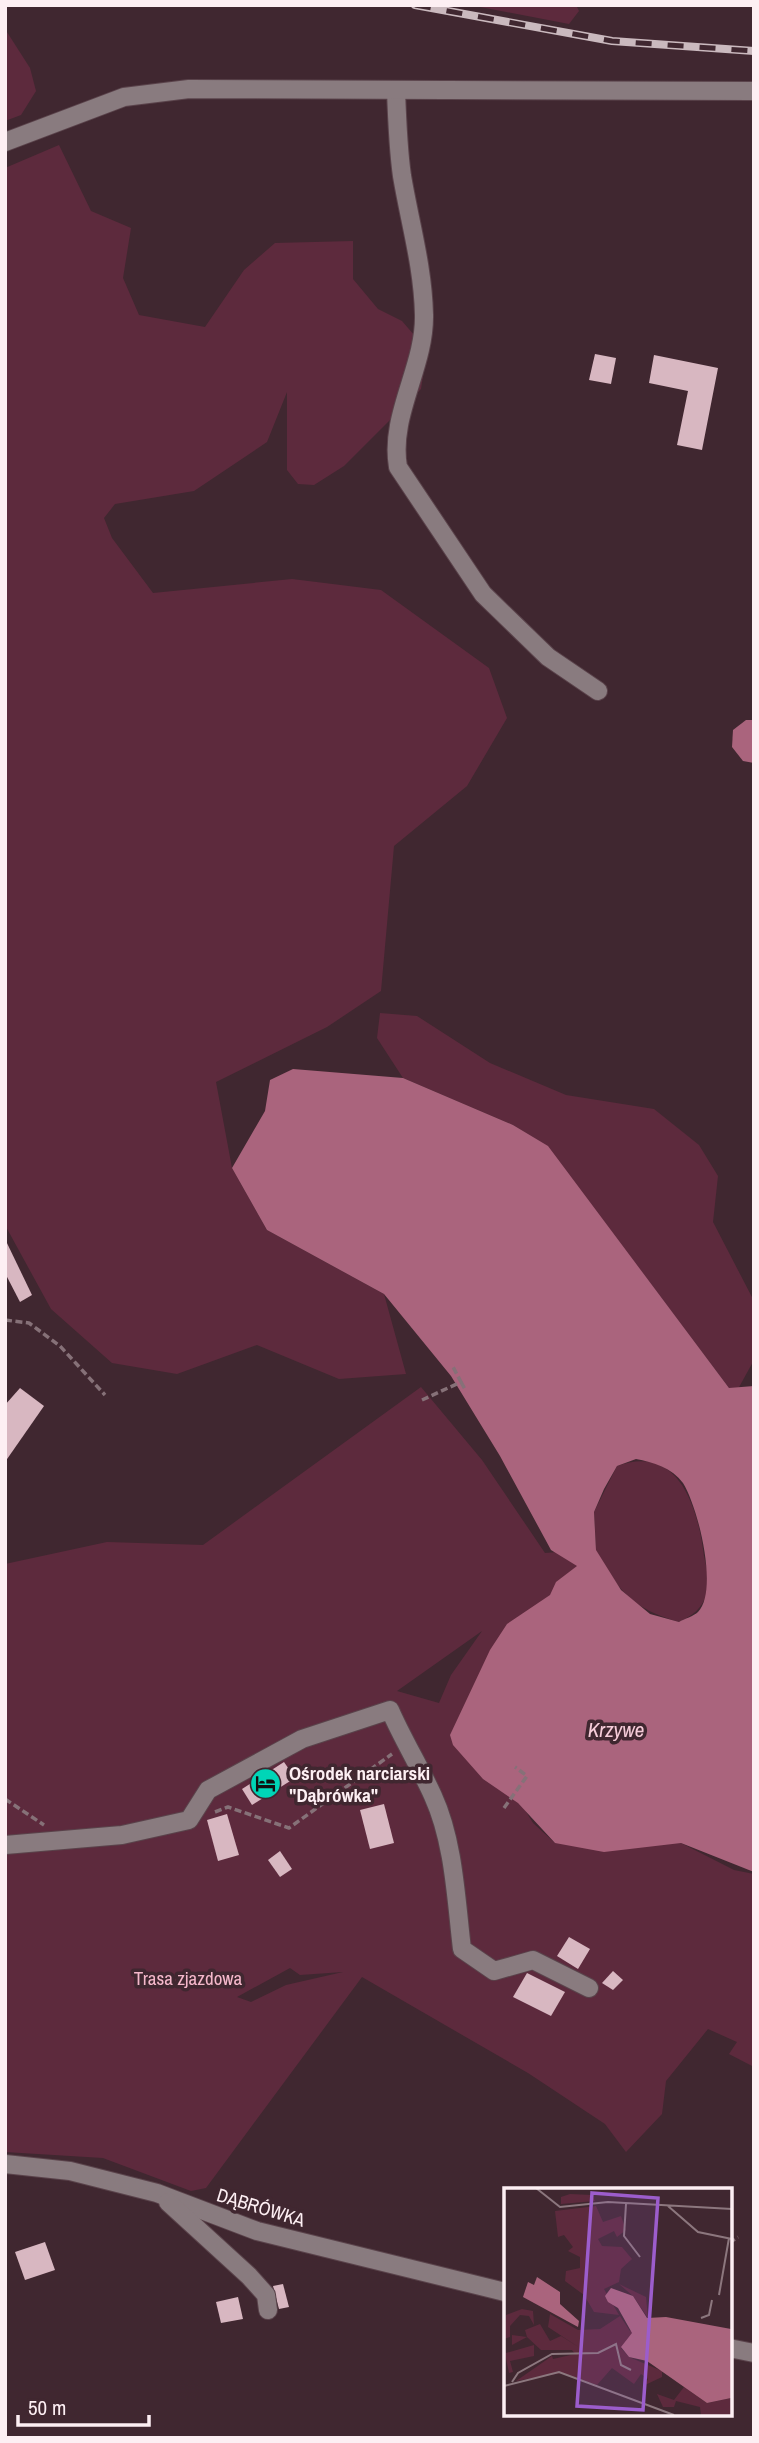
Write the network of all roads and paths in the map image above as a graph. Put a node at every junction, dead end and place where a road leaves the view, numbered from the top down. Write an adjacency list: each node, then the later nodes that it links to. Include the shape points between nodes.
1 (396, 90): 2 (street); 3 (street, via 154,92 87,109); 4 (street, via 402,177 419,252 424,317 418,364 395,447 398,467 482,594 548,657)
2 (754, 91)
3 (5, 142)
4 (598, 691)
5 (5, 1320): 9 (path, via 29,1323 60,1346)
6 (452, 1365): 7 (path)
7 (461, 1382): 8 (path); 10 (path)
8 (466, 1391)
9 (105, 1395)
10 (422, 1400)
11 (406, 1748): 15 (path, via 388,1755 289,1828 228,1807); 15 (street, via 390,1710 302,1740 208,1790); 18 (street, via 434,1797 450,1858 463,1949 494,1971 533,1960)
12 (515, 1767): 14 (path, via 527,1776)
13 (5, 1799): 16 (path)
14 (504, 1808)
15 (189, 1820): 16 (street)
16 (69, 1841): 17 (street)
17 (5, 1845)
18 (589, 1989)
19 (5, 2164): 20 (street, DĄBRÓWKA, via 70,2171)
20 (157, 2193): 23 (street, DĄBRÓWKA, via 257,2231); 24 (street, via 249,2276 266,2295)
21 (738, 2237): 22 (path)
22 (731, 2242)
23 (504, 2292)
24 (268, 2310)
25 (731, 2348): 26 (street)
26 (754, 2354)

